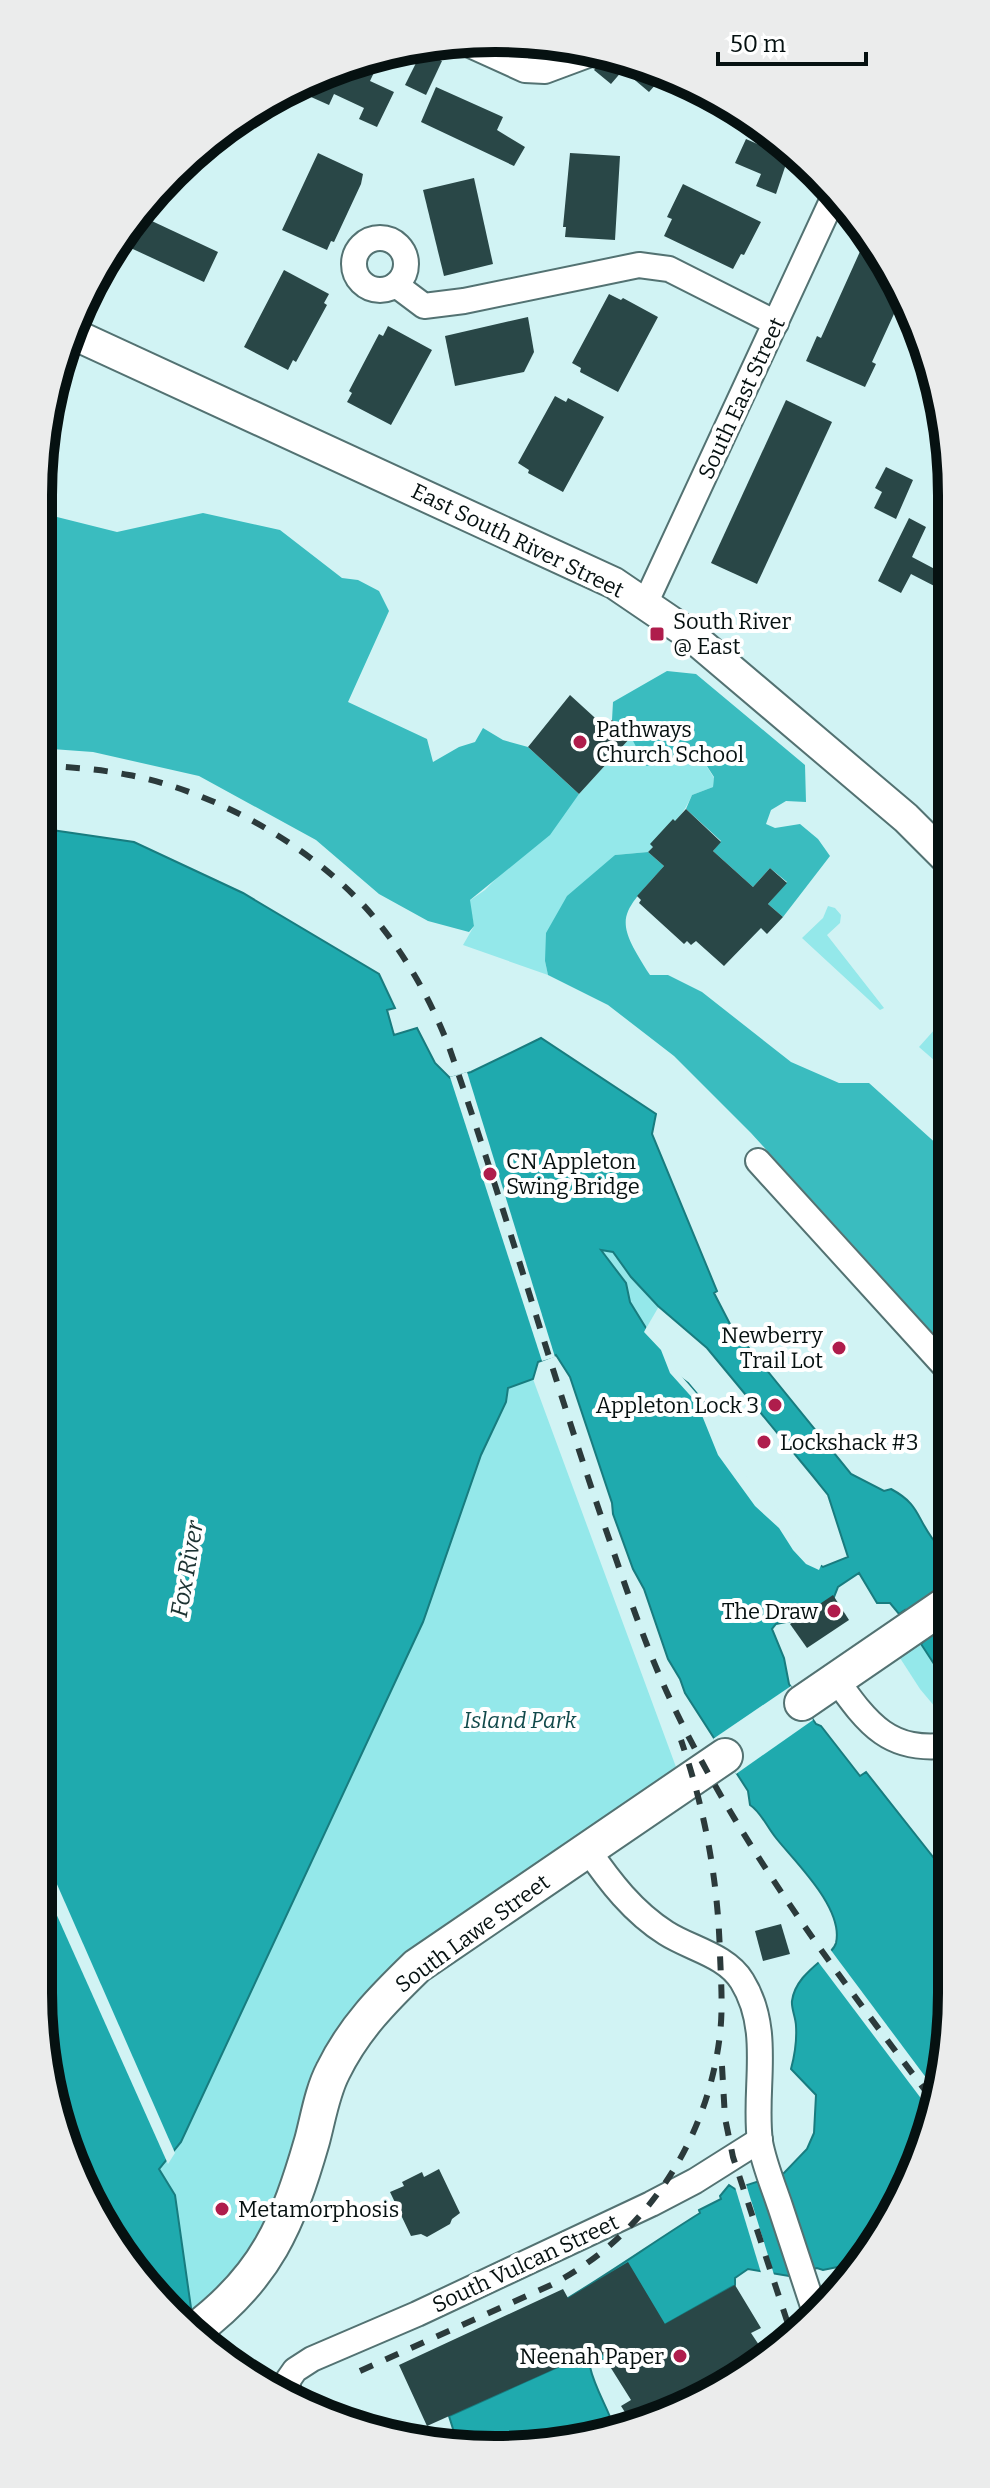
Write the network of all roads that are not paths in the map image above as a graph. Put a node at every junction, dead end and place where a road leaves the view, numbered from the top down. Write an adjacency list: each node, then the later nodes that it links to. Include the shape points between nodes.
1 (486, 52): 2 (street, via 525,70 545,71)
2 (575, 60)
3 (830, 205): 5 (street, South East Street)
4 (396, 285): 5 (street, via 424,306 621,266 660,266)
5 (776, 323): 7 (street, South East Street)
6 (81, 338): 7 (street, East South River Street, via 583,568)
7 (645, 604): 8 (street, East South River Street, via 822,745)
8 (938, 850)
9 (758, 1161): 10 (street)
10 (938, 1359)
11 (938, 1610): 12 (main road)
12 (835, 1678): 13 (main road); 14 (street, via 879,1732 900,1743)
13 (802, 1703)
14 (938, 1746)
15 (725, 1756): 16 (main road, South Lawe Street)
16 (588, 1850): 17 (street, via 643,1916 741,1979 758,2028); 19 (main road, South Lawe Street, via 417,1966 377,2004 331,2074 279,2236 244,2287)
17 (760, 2140): 18 (street); 20 (street, South Vulcan Street, via 651,2204 312,2359 295,2370)
18 (812, 2302)
19 (201, 2324)
20 (289, 2385)

